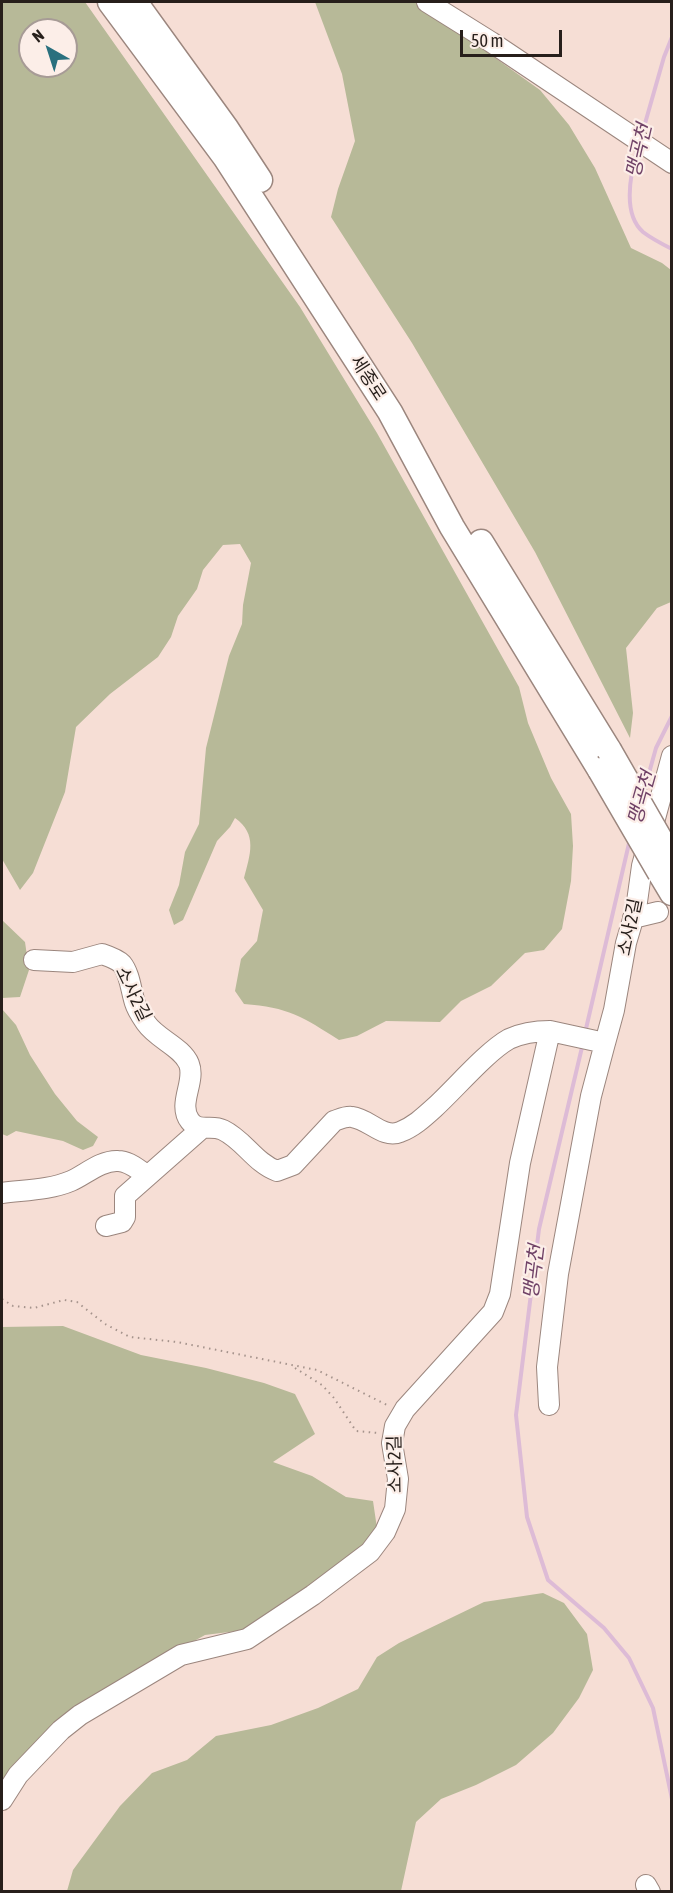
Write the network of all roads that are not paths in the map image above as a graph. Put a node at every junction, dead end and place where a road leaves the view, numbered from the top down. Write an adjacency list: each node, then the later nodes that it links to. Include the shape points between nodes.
1 (110, 2): 6 (main road, 세종로, via 225,157 390,412 452,527)
2 (135, 2): 6 (main road, 세종로, via 226,128 402,404)
3 (427, 2): 4 (street)
4 (663, 157)
5 (672, 756): 7 (street, 소사2길)
6 (604, 760): 8 (main road, bridge)
7 (667, 788): 9 (street, 소사2길, via 642,866)
8 (666, 885): 9 (street)
9 (633, 918): 12 (street, 소사2길, via 614,1010)
10 (34, 960): 13 (street, 소사2길, via 73,962 102,954 122,964 136,1006 147,1024 184,1055 189,1064 186,1115)
11 (553, 1032): 12 (street); 13 (street, via 535,1031 509,1039 418,1122 397,1134 353,1117 334,1121 284,1170 267,1167 220,1128); 18 (street, 소사2길, via 520,1163 500,1294 493,1312 394,1426 392,1443 398,1479 395,1509 386,1532 369,1552 247,1639 181,1655 80,1715 25,1768)
12 (601, 1043): 17 (street, 소사2길, via 558,1275 547,1367)
13 (201, 1129): 14 (street)
14 (147, 1175): 15 (street, via 127,1162 115,1161 71,1181); 16 (street, via 125,1196 122,1222)
15 (2, 1193)
16 (106, 1226)
17 (549, 1405)
18 (2, 1800)

